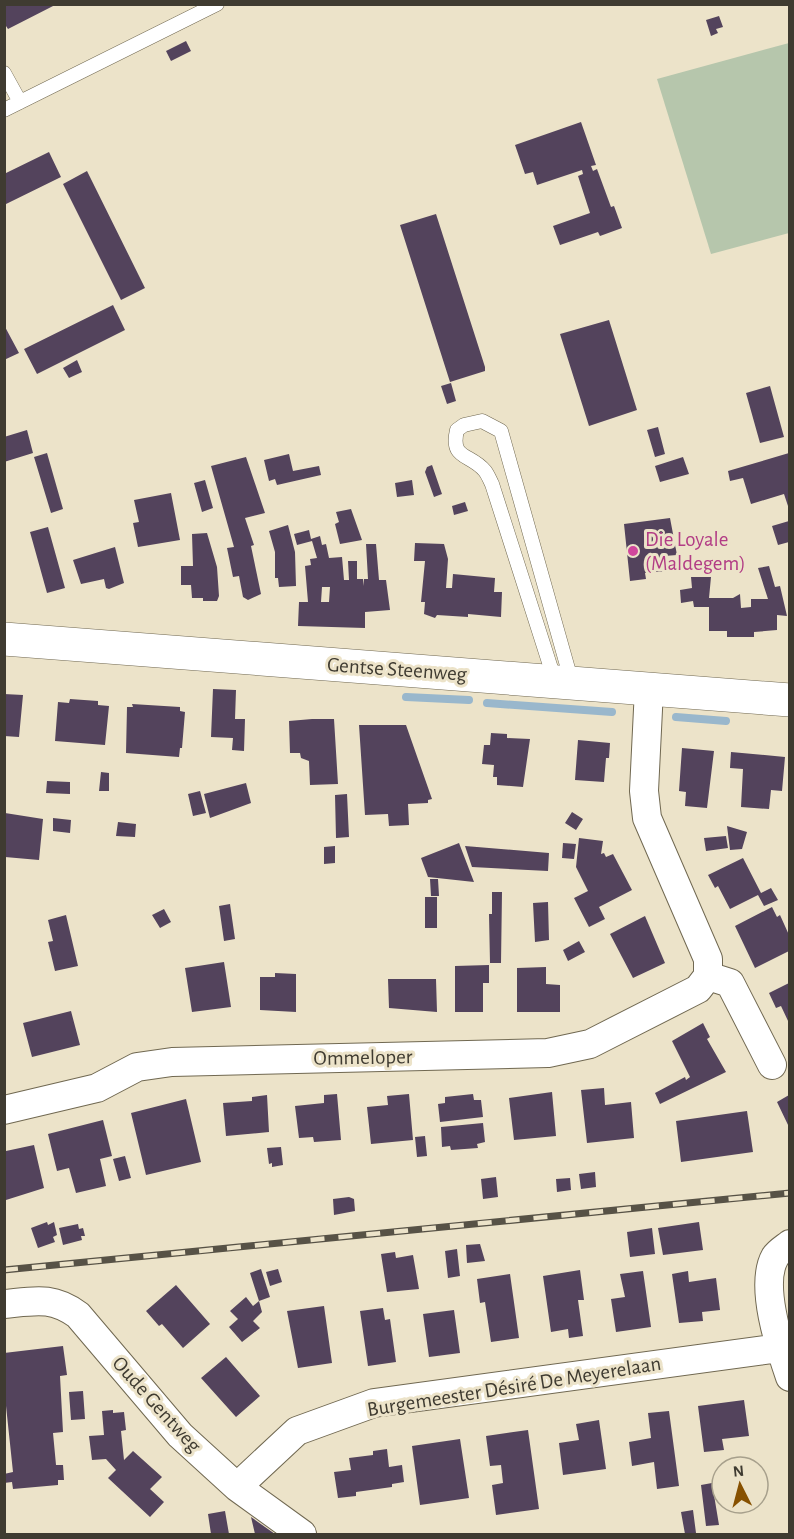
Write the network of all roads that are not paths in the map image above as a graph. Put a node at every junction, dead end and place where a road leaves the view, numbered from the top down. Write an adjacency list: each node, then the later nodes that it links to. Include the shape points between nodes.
1 (217, 4): 3 (lane)
2 (4, 73): 3 (lane)
3 (20, 102): 4 (lane)
4 (4, 110)
5 (4, 639): 6 (street, Gentse Steenweg)
6 (564, 682): 6 (lane, via 501,431 482,421 464,425 457,430 456,448 484,471 492,484); 7 (street, Gentse Steenweg)
7 (649, 689): 8 (street, Gentse Steenweg); 9 (street, via 644,791 647,818 708,959)
8 (789, 700)
9 (708, 976): 10 (street, via 729,983); 11 (street, Ommeloper, via 698,989 590,1044 548,1053 172,1062 137,1067 97,1088)
10 (772, 1065)
11 (4, 1110)
12 (789, 1244): 14 (street, via 776,1256 770,1275)
13 (4, 1304): 16 (street, Oude Gentweg, via 62,1304 78,1315 180,1435)
14 (780, 1348): 15 (street); 16 (street, Burgemeester Désiré De Meyerelaan, via 374,1403 297,1431)
15 (789, 1377)
16 (237, 1487): 17 (street, Oude Gentweg)
17 (302, 1534)

